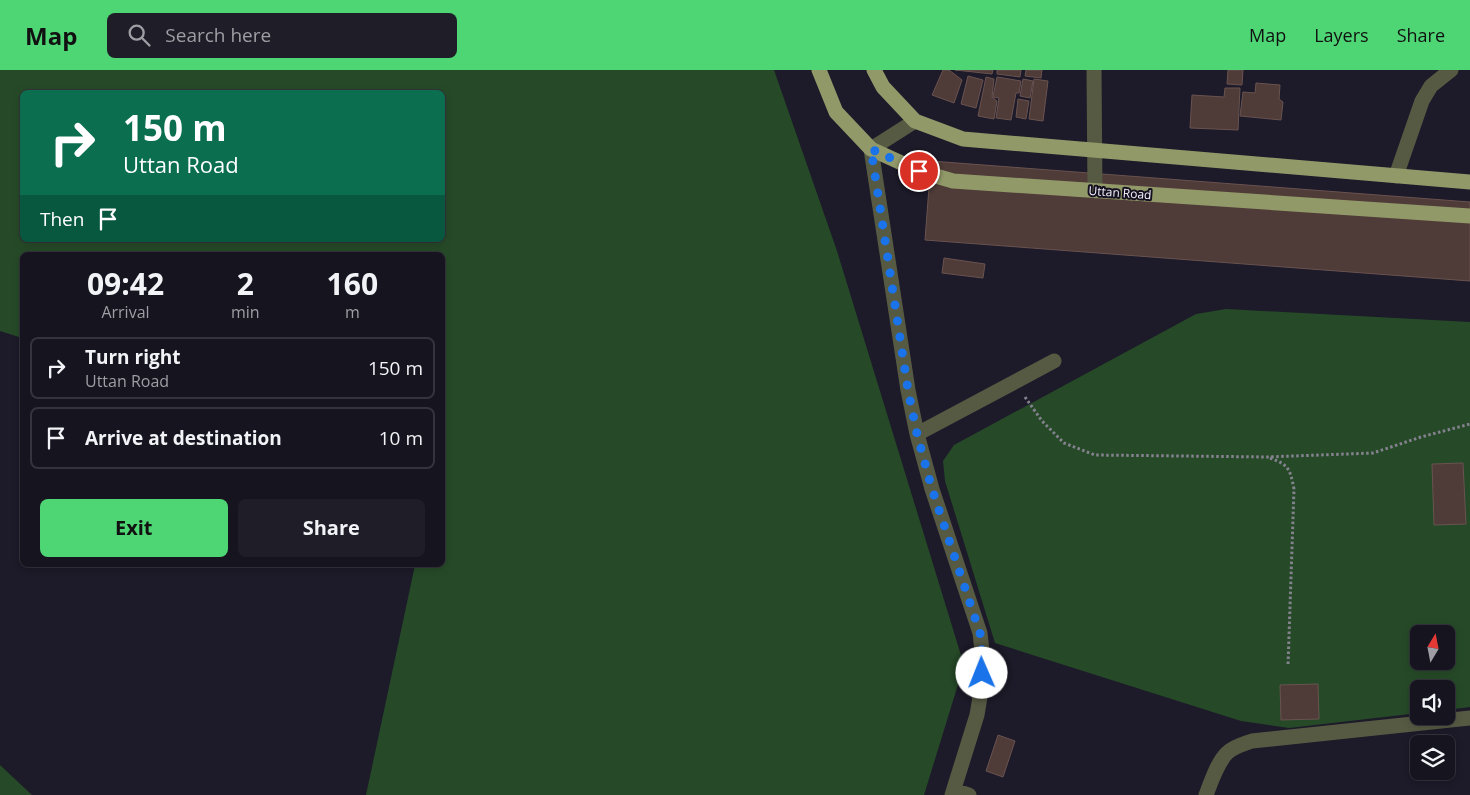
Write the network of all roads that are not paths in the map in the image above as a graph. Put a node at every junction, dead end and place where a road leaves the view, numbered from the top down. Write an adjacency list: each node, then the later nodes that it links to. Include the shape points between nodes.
1 (819, 70): 6 (main road, Uttan Road, via 836,112)
2 (874, 70): 5 (main road, via 883,87)
3 (1094, 70): 7 (street)
4 (1450, 70): 8 (street, via 1431,86 1422,100)
5 (915, 121): 6 (street); 7 (main road, via 964,138)
6 (871, 149): 10 (main road, Uttan Road, via 919,171 953,181); 13 (street)
7 (1095, 151): 8 (main road); 10 (street)
8 (1396, 176): 9 (main road)
9 (1470, 182)
10 (1095, 191): 11 (main road, Uttan Road)
11 (1470, 216)
12 (1054, 361): 13 (street)
13 (917, 434): 15 (street, via 980,633 983,660 977,715)
14 (1470, 718): 17 (street, via 1252,741 1227,752)
15 (953, 792): 16 (street)
16 (969, 795)
17 (1206, 795)

